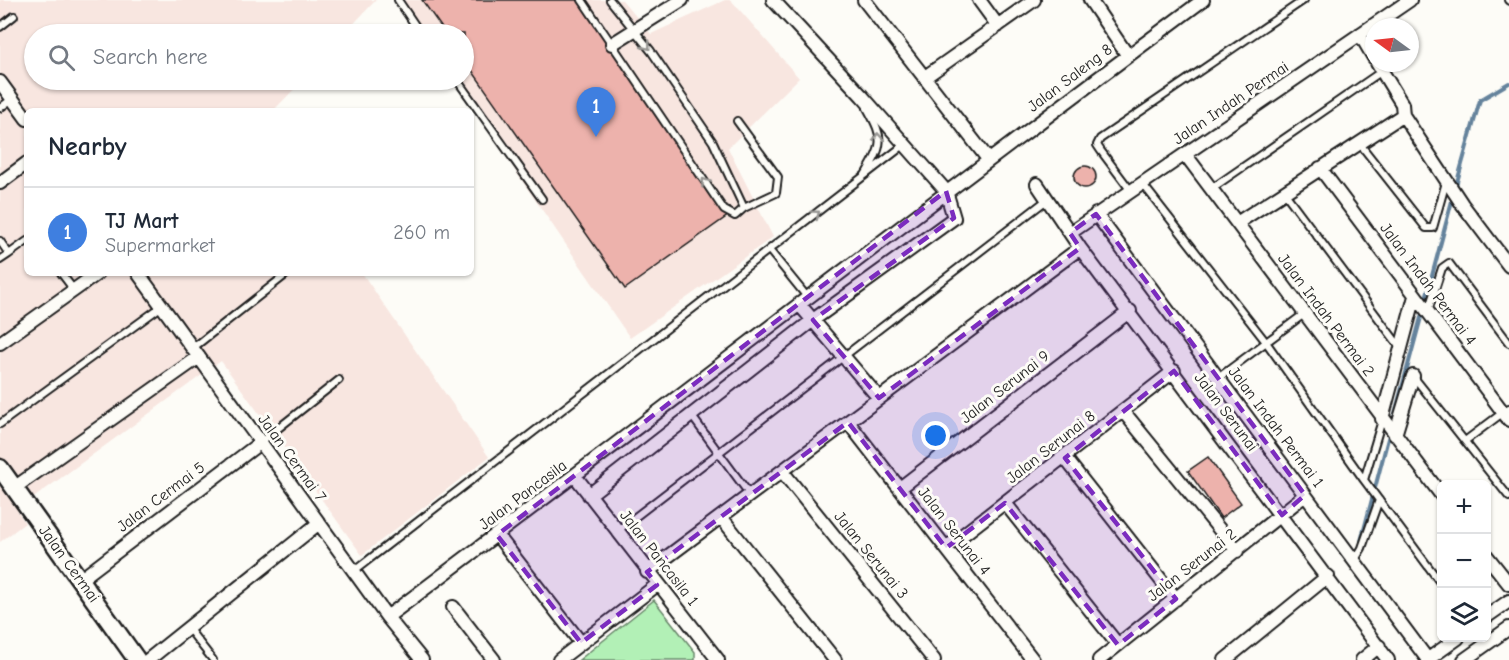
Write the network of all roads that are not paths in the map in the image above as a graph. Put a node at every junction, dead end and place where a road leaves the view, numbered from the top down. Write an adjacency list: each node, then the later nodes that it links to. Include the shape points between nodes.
1 (398, 0): 14 (lane)
2 (582, 0): 20 (lane)
3 (610, 0): 17 (lane)
4 (682, 0): 17 (street)
5 (773, 0): 27 (street)
6 (864, 0): 24 (street)
7 (979, 0): 15 (street)
8 (1034, 0): 15 (street)
9 (1090, 0): 21 (street)
10 (1202, 0): 21 (street, Jalan Saleng 8)
11 (1304, 0): 46 (lane, via 1100,140 1097,145)
12 (1406, 1): 18 (street, Jalan Indah Permai)
13 (14, 16): 16 (lane)
14 (414, 24)
15 (998, 26): 24 (street)
16 (0, 27)
17 (634, 30): 20 (street); 50 (lane, one-way to 50, via 713,142)
18 (1360, 34): 19 (street); 35 (street, Jalan Indah Permai)
19 (1365, 43)
20 (612, 44): 50 (lane, one-way to 20, via 735,216 724,210)
21 (1128, 56): 36 (street, Jalan Saleng 8)
22 (1373, 72): 45 (lane)
23 (1383, 72): 31 (street, via 1402,104)
24 (925, 77): 36 (street)
25 (0, 82): 28 (street)
26 (464, 90): 48 (lane)
27 (862, 96): 34 (street); 39 (lane, one-way to 27, via 880,146 880,130)
28 (12, 99): 29 (lane); 30 (street)
29 (0, 108)
30 (24, 115)
31 (1403, 115): 33 (street); 40 (street)
32 (737, 121): 50 (lane, via 778,177 776,192)
33 (1360, 144): 38 (street); 40 (lane, via 1426,228 1433,228)
34 (904, 145): 39 (lane); 44 (street)
35 (1185, 154): 42 (street, Jalan Indah Permai); 45 (street, Jalan Indah Permai 2)
36 (988, 159): 44 (street, Jalan Saleng 8)
37 (24, 165): 41 (street)
38 (1320, 168): 47 (street); 67 (street, Jalan Indah Permai 4)
39 (863, 178): 57 (lane, one-way to 39)
40 (1446, 181): 60 (street)
41 (0, 183)
42 (1142, 183): 46 (street, Jalan Indah Permai); 72 (lane)
43 (1037, 184): 49 (street, Jalan Serunai)
44 (951, 187): 66 (street, Jalan Saleng 8); 71 (street, via 954,218)
45 (1211, 189): 52 (street, Jalan Indah Permai 2)
46 (1131, 191): 51 (street, Jalan Indah Permai)
47 (1283, 191): 52 (street); 75 (lane)
48 (542, 199)
49 (1048, 199): 53 (street, Jalan Serunai); 77 (lane)
50 (744, 208)
51 (1096, 214): 53 (street, Jalan Indah Permai); 80 (street, Jalan Indah Permai 1)
52 (1237, 223): 70 (street, Jalan Indah Permai 2)
53 (1070, 233): 56 (street, Jalan Serunai)
54 (0, 241): 58 (lane)
55 (24, 243): 58 (lane)
56 (1080, 248): 69 (street, Jalan Serunai); 83 (street)
57 (769, 250): 66 (lane); 117 (lane)
58 (9, 254): 59 (lane)
59 (0, 260)
60 (1509, 267)
61 (63, 276): 65 (lane)
62 (94, 276): 65 (street)
63 (140, 276): 68 (street, Jalan Cermai 7)
64 (285, 276): 76 (lane)
65 (74, 290): 73 (street)
66 (803, 301): 71 (street); 82 (street, Jalan Pancasila)
67 (1422, 304): 74 (lane, via 1442,268 1449,263); 75 (street); 85 (street, Jalan Indah Permai 4)
68 (162, 306): 76 (street, Jalan Cermai 7); 89 (lane)
69 (1130, 311): 78 (street, Jalan Serunai); 100 (street, Jalan Serunai 9)
70 (1304, 314): 72 (lane); 87 (street, Jalan Indah Permai 2)
71 (813, 320): 77 (street); 86 (street)
72 (1266, 342): 80 (lane); 98 (lane)
73 (0, 343)
74 (1509, 343)
75 (1401, 348): 87 (street)
76 (196, 353): 92 (street, Jalan Cermai 7); 99 (street)
77 (846, 357): 83 (street); 93 (lane)
78 (1174, 370): 84 (street, Jalan Serunai 8); 108 (street, Jalan Serunai)
79 (1413, 376): 90 (street); 91 (lane)
80 (1218, 378): 104 (street, Jalan Indah Permai 1)
81 (339, 380): 92 (lane)
82 (678, 398): 86 (street); 97 (street, Jalan Pancasila)
83 (879, 398): 88 (street)
84 (1123, 411): 94 (street, Jalan Serunai 8); 114 (street)
85 (1507, 413): 91 (lane)
86 (691, 415): 93 (lane); 102 (street)
87 (1383, 419): 90 (street, Jalan Indah Permai 2); 98 (lane)
88 (848, 422): 96 (street); 100 (street, Jalan Serunai 4)
89 (0, 424)
90 (1395, 435): 101 (street, Jalan Indah Permai 2)
91 (1466, 441): 105 (lane)
92 (261, 442): 110 (street, Jalan Cermai 7); 121 (street, Jalan Cermai 5)
93 (720, 454): 103 (lane); 111 (lane)
94 (1065, 458): 107 (street, Jalan Serunai 8); 124 (street)
95 (0, 468): 99 (street, Jalan Cermai)
96 (782, 471): 103 (street); 143 (street, Jalan Serunai 3)
97 (575, 476): 102 (street, Jalan Pancasila 1); 112 (street, Jalan Pancasila)
98 (1364, 480): 106 (lane)
99 (14, 488): 121 (street, Jalan Cermai)
100 (900, 488): 113 (street, Jalan Serunai 4)
101 (1437, 490)
102 (589, 495): 111 (street, Jalan Pancasila 1)
103 (750, 495): 109 (street)
104 (1305, 495): 108 (street, Jalan Serunai 2); 115 (street, Jalan Indah Permai 1)
105 (1509, 497)
106 (1379, 500): 115 (lane); 120 (lane)
107 (1005, 503): 113 (street, Jalan Serunai 8); 133 (street)
108 (1282, 515): 114 (street, Jalan Serunai 2); 119 (street, Jalan Serunai)
109 (721, 517): 118 (street); 142 (street)
110 (319, 523): 117 (street, Jalan Cermai 7); 129 (street)
111 (616, 532): 118 (street, Jalan Pancasila 1)
112 (497, 535): 128 (street, Jalan Pancasila); 132 (street)
113 (946, 548): 144 (street, Jalan Serunai 4)
114 (1237, 550): 124 (street, Jalan Serunai 2)
115 (1354, 561): 149 (street, Jalan Indah Permai 1)
116 (1491, 561): 122 (street)
117 (354, 571): 128 (street, Jalan Cermai 7)
118 (647, 572): 123 (street, Jalan Pancasila 1)
119 (1328, 576): 134 (street, Jalan Serunai); 146 (street)
120 (1437, 578)
121 (81, 579): 136 (street, Jalan Cermai)
122 (1509, 584)
123 (657, 585): 132 (street); 141 (street, Jalan Pancasila 1)
124 (1176, 599): 133 (street, Jalan Serunai 2)
125 (1509, 601): 127 (street)
126 (453, 607): 140 (street)
127 (1491, 614)
128 (387, 617): 139 (street, Jalan Cermai 7)
129 (188, 628): 137 (street); 138 (lane)
130 (1509, 628): 150 (street)
131 (1453, 642): 149 (street)
132 (581, 643): 135 (street)
133 (1118, 645): 145 (street, Jalan Serunai 2)
134 (1379, 646): 147 (street); 148 (street, Jalan Serunai)
135 (561, 659)
136 (137, 660)
137 (148, 660)
138 (213, 660)
139 (422, 660)
140 (494, 660)
141 (718, 660)
142 (835, 660)
143 (934, 660)
144 (1033, 660)
145 (1099, 660)
146 (1225, 660)
147 (1362, 660)
148 (1388, 660)
149 (1428, 660)
150 (1464, 660)

